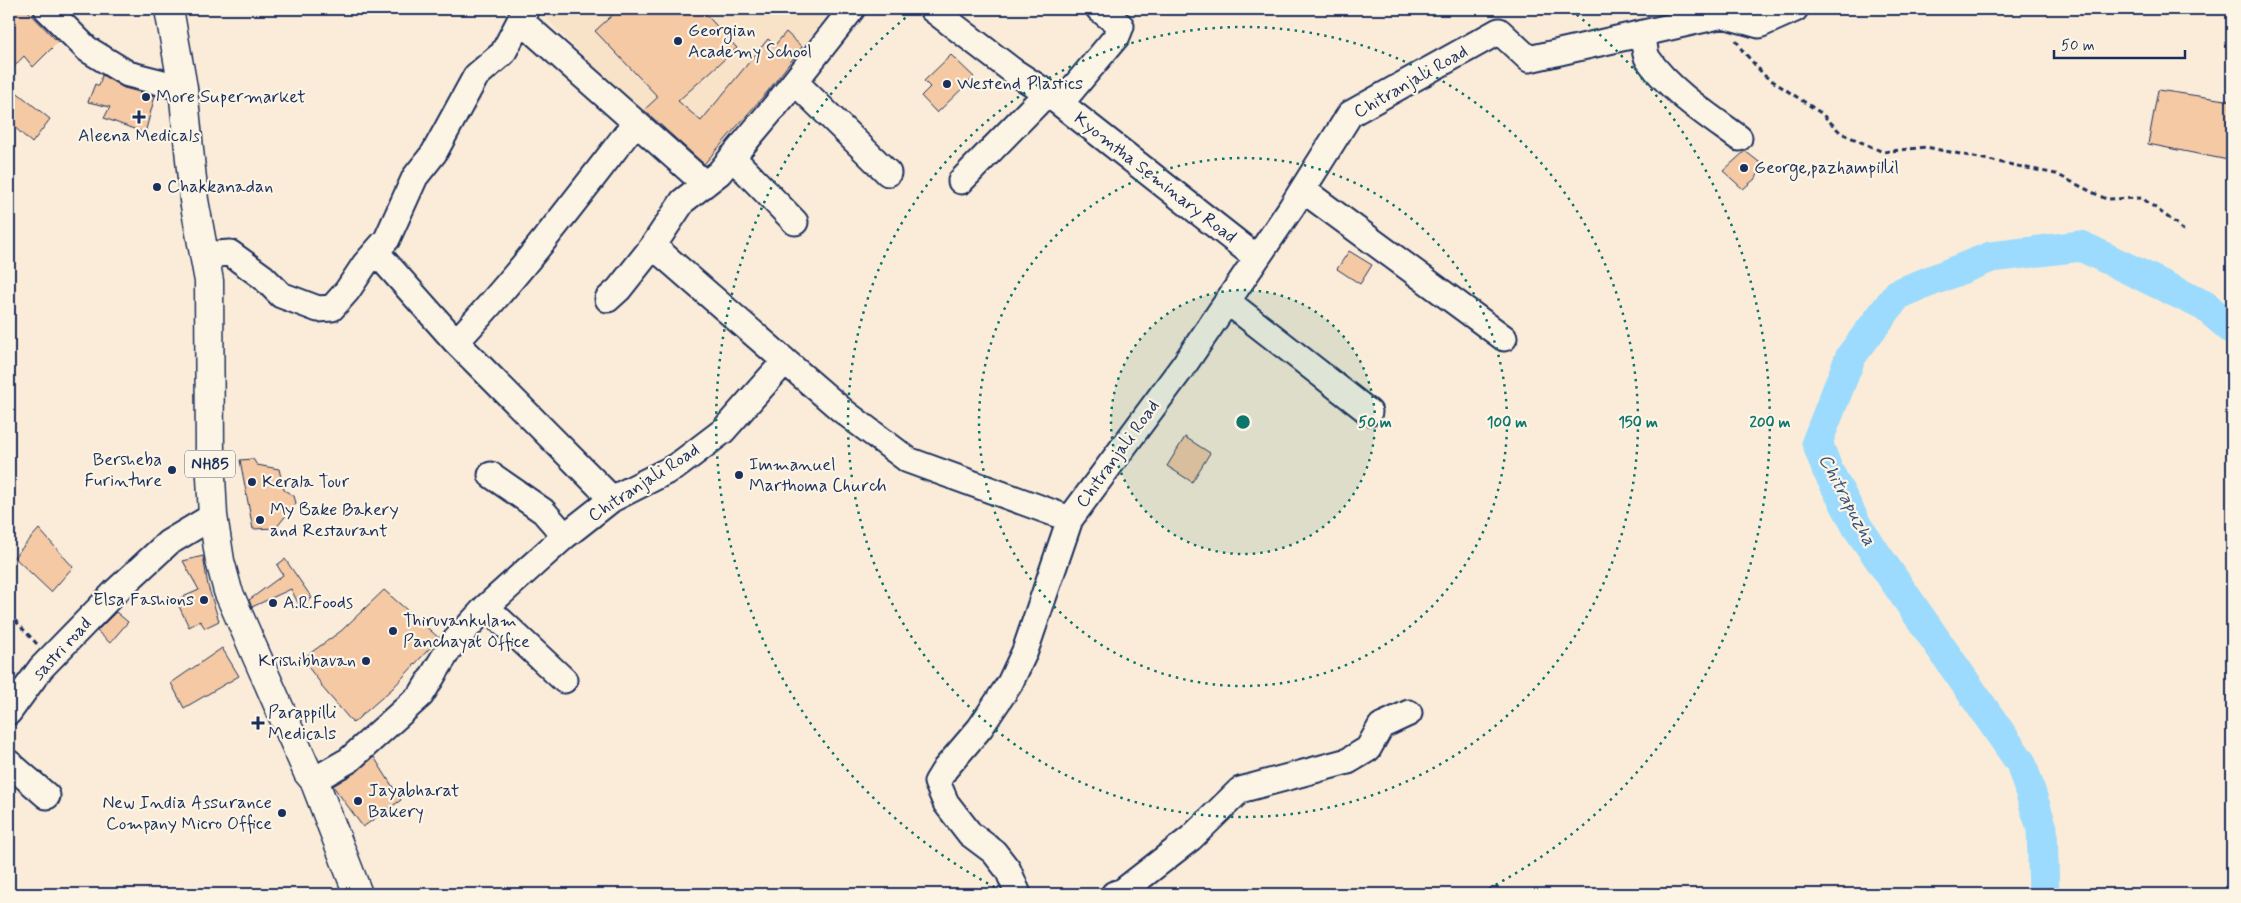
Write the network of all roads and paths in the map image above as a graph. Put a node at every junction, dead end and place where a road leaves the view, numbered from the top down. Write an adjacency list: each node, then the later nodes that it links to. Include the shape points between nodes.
1 (47, 9): 12 (street, via 87,49 128,74)
2 (169, 9): 12 (highway, NH85)
3 (852, 9): 11 (street)
4 (932, 9): 13 (street, Kyomtha Seminary Road, via 1012,71)
5 (1099, 9): 13 (street, via 1121,26 1117,36)
6 (1795, 9): 8 (street, Chitranjali Road, via 1759,25)
7 (519, 13): 14 (street); 24 (street, via 503,52 476,76 434,153 415,177 388,239)
8 (1723, 15): 10 (street, Chitranjali Road); 22 (path, via 1742,50 1765,76 1821,113 1841,133 1883,152 1926,148 2056,174 2106,199 2142,198)
9 (1497, 20): 10 (street, Chitranjali Road, via 1529,59); 20 (street, Chitranjali Road, via 1350,114)
10 (1643, 33): 15 (street, via 1647,58 1699,109)
11 (795, 82): 16 (street); 17 (street)
12 (183, 88): 25 (highway, NH85, via 194,200)
13 (1054, 98): 18 (street); 26 (street, Kyomtha Seminary Road)
14 (635, 123): 19 (street); 30 (street, via 544,241)
15 (1739, 138)
16 (732, 157): 19 (street); 21 (street)
17 (888, 173)
18 (961, 181)
19 (705, 184): 23 (street, via 683,201)
20 (1303, 190): 26 (street, Chitranjali Road); 29 (street)
21 (795, 222)
22 (2184, 232)
23 (654, 246): 27 (street); 31 (street)
24 (376, 252): 25 (street, via 332,308 318,309 282,295 230,253); 30 (street)
25 (205, 255): 35 (highway, NH85, via 210,311)
26 (1257, 258): 28 (street, Chitranjali Road)
27 (608, 299)
28 (1227, 301): 32 (street); 36 (street, Chitranjali Road, via 1184,365)
29 (1504, 338)
30 (456, 342): 34 (street)
31 (785, 361): 34 (street, Chitranjali Road, via 723,431 677,466); 36 (street, Chitranjali Road, via 843,411 908,460)
32 (1369, 412)
33 (491, 476): 37 (street, via 544,511)
34 (612, 499): 37 (street, Chitranjali Road)
35 (213, 516): 40 (street, sastri road, via 168,543); 45 (highway, NH85, via 228,591 304,765)
36 (1070, 519): 48 (street, via 1025,651 1010,683 980,728 944,769 937,782 946,803 970,834 994,852 1008,870)
37 (565, 536): 38 (street, Chitranjali Road)
38 (486, 607): 41 (street); 45 (street, Chitranjali Road, via 452,644 421,695 349,760)
39 (9, 614): 40 (path, via 41,648)
40 (59, 650): 42 (street, sastri road, via 41,668)
41 (564, 680)
42 (9, 712)
43 (1409, 713): 49 (street, via 1381,726 1368,749 1348,761 1240,790 1191,838 1123,891)
44 (9, 763): 46 (street)
45 (314, 780): 47 (highway, NH85)
46 (47, 796)
47 (358, 894)
48 (1018, 894)
49 (1114, 894)

